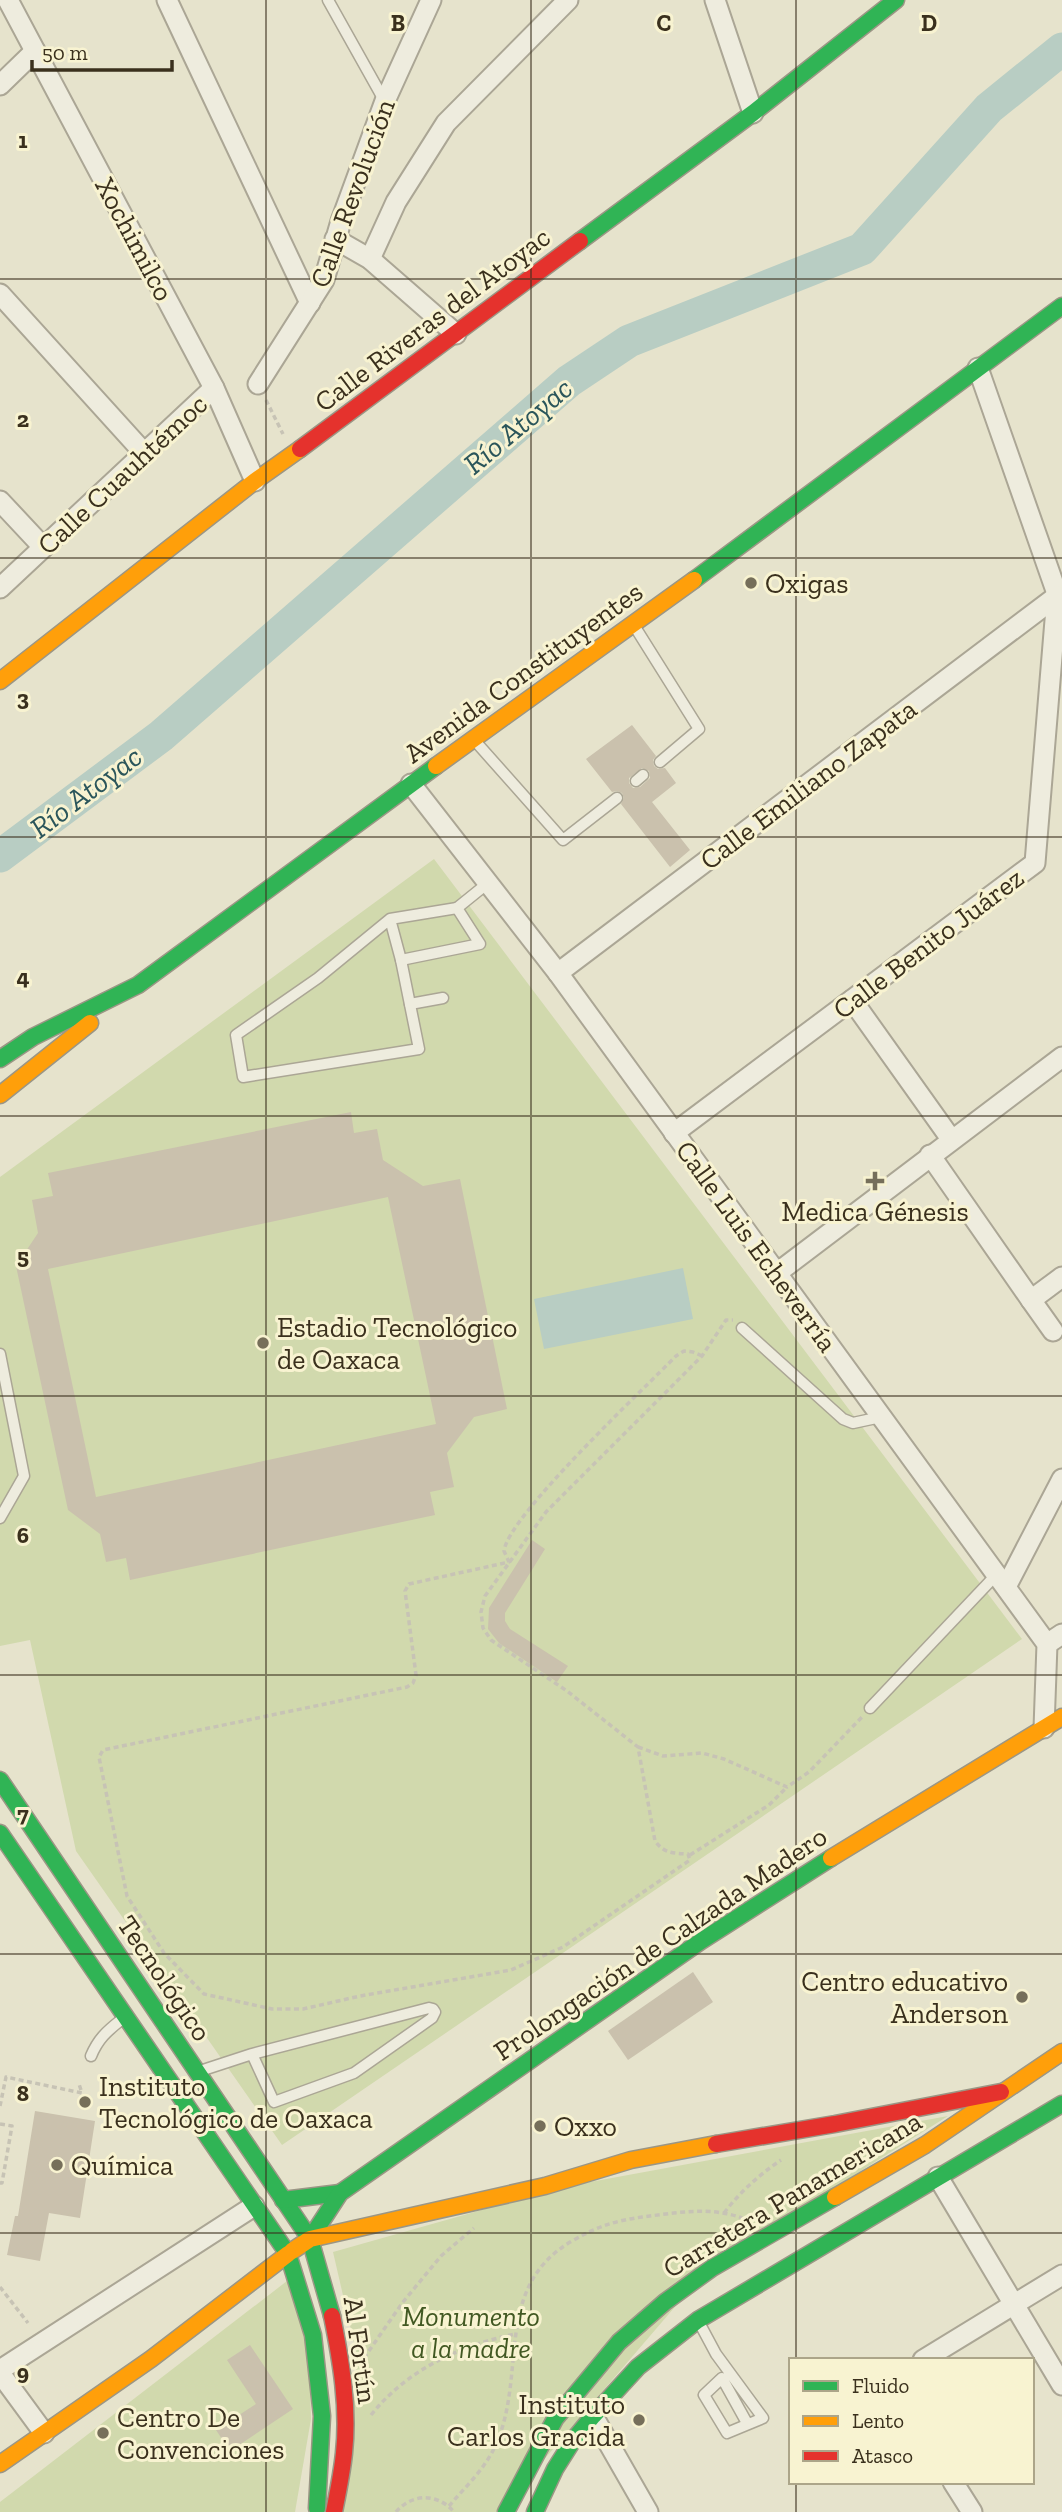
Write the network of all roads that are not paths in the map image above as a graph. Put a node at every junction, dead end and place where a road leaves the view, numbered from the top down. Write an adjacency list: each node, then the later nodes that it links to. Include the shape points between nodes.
1 (8, 0): 8 (street, Xochimilco)
2 (167, 0): 15 (street)
3 (328, 0): 10 (lane)
4 (431, 0): 10 (street, Calle Revolución)
5 (568, 0): 13 (street, via 446,122 396,202)
6 (715, 0): 11 (street)
7 (896, 0): 11 (main road, Calle Riveras del Atoyac)
8 (34, 51): 9 (street); 20 (street, Xochimilco)
9 (0, 85)
10 (385, 101): 12 (street, Calle Revolución)
11 (753, 113): 17 (main road, Calle Riveras del Atoyac)
12 (335, 239): 13 (street); 15 (street, Calle Revolución, via 324,280)
13 (370, 258): 17 (street)
14 (0, 295): 21 (street)
15 (310, 303): 19 (street, Calle Revolución)
16 (1062, 306): 18 (main road, Avenida Constituyentes)
17 (456, 334): 22 (main road, Calle Riveras del Atoyac)
18 (978, 368): 26 (street); 27 (main road, Avenida Constituyentes)
19 (258, 384)
20 (214, 388): 21 (street, Calle Cuauhtémoc); 22 (street, Xochimilco)
21 (145, 454): 24 (street, Calle Cuauhtémoc)
22 (255, 481): 28 (main road, Calle Riveras del Atoyac)
23 (0, 501): 24 (street)
24 (43, 547): 25 (street, Calle Cuauhtémoc)
25 (0, 588)
26 (1060, 603): 37 (street, Calle Emiliano Zapata); 40 (street, Calle Benito Juárez, via 1035,863)
27 (634, 625): 29 (main road, Avenida Constituyentes); 30 (lane, via 699,729)
28 (0, 681)
29 (473, 739): 31 (main road, Avenida Constituyentes); 32 (lane, via 563,840)
30 (660, 762)
31 (411, 784): 33 (street, Calle Luis Echeverría); 38 (main road, Avenida Constituyentes)
32 (617, 798)
33 (488, 883): 34 (lane); 37 (street, Calle Luis Echeverría)
34 (457, 908): 35 (lane); 36 (lane, via 480,944)
35 (390, 919): 36 (lane); 41 (lane, via 318,978 236,1035 243,1077 419,1049)
36 (401, 960): 41 (lane)
37 (558, 972): 45 (street, Calle Luis Echeverría)
38 (138, 985): 43 (main road, Avenida Constituyentes, via 33,1037); 44 (main road)
39 (443, 998): 41 (lane)
40 (852, 1000): 45 (street, Calle Benito Juárez); 46 (street)
41 (410, 1004)
42 (1062, 1057): 46 (street)
43 (0, 1059)
44 (0, 1095)
45 (674, 1133): 48 (street, Calle Luis Echeverría)
46 (951, 1139): 47 (street)
47 (930, 1155): 48 (street); 50 (street)
48 (776, 1273): 54 (street, Calle Luis Echeverría)
49 (1062, 1277): 50 (street)
50 (1031, 1300): 52 (street)
51 (742, 1328): 54 (lane, via 843,1419 853,1423)
52 (1053, 1331)
53 (0, 1354): 56 (lane, via 24,1476)
54 (881, 1417): 57 (street, Calle Luis Echeverría)
55 (1062, 1479): 57 (street)
56 (0, 1518)
57 (1001, 1581): 58 (street, Calle Luis Echeverría); 59 (lane)
58 (1057, 1642): 61 (street, Calle Luis Echeverría)
59 (870, 1708)
60 (1062, 1717): 61 (main road, Prolongación de Calzada Madero)
61 (1044, 1728): 74 (main road, Prolongación de Calzada Madero, via 701,1941)
62 (0, 1780): 64 (main road, Tecnológico)
63 (0, 1833): 65 (main road, Tecnológico)
64 (103, 1933): 65 (main road); 70 (main road, Tecnológico)
65 (80, 1950): 66 (main road, Tecnológico)
66 (126, 2016): 69 (lane, via 105,2032); 76 (main road, Tecnológico)
67 (1062, 2052): 71 (main road, Carretera Panamericana)
68 (252, 2054): 68 (lane, via 429,2008 435,2012 354,2073 274,2102); 70 (lane)
69 (91, 2056)
70 (196, 2072): 75 (main road, Tecnológico)
71 (1005, 2091): 77 (main road, via 676,2151); 92 (main road, Carretera Panamericana, via 925,2145 712,2268 665,2302 619,2342 555,2419)
72 (1062, 2104): 73 (main road)
73 (938, 2177): 80 (street); 81 (main road)
74 (341, 2193): 75 (main road); 77 (main road, Prolongación de Calzada Madero)
75 (283, 2200): 77 (main road, Tecnológico)
76 (254, 2206): 78 (main road, Tecnológico); 83 (street)
77 (310, 2239): 78 (main road); 91 (main road, Al Fortín, via 327,2292 345,2386 345,2446)
78 (288, 2254): 87 (main road, via 151,2359); 90 (main road, Al Fortín, via 313,2335 322,2416)
79 (1062, 2274): 80 (street)
80 (1012, 2305): 82 (street); 84 (street)
81 (698, 2320): 85 (main road, via 638,2367); 86 (lane, via 716,2354 763,2418)
82 (926, 2358)
83 (0, 2372): 87 (street)
84 (1062, 2385)
85 (593, 2416): 93 (main road, via 555,2469); 94 (street)
86 (747, 2423): 86 (lane, via 727,2433 704,2395 722,2378)
87 (44, 2433): 88 (main road)
88 (0, 2464)
89 (954, 2484): 95 (street)
90 (317, 2512)
91 (334, 2512)
92 (506, 2512)
93 (535, 2512)
94 (648, 2512)
95 (972, 2512)

